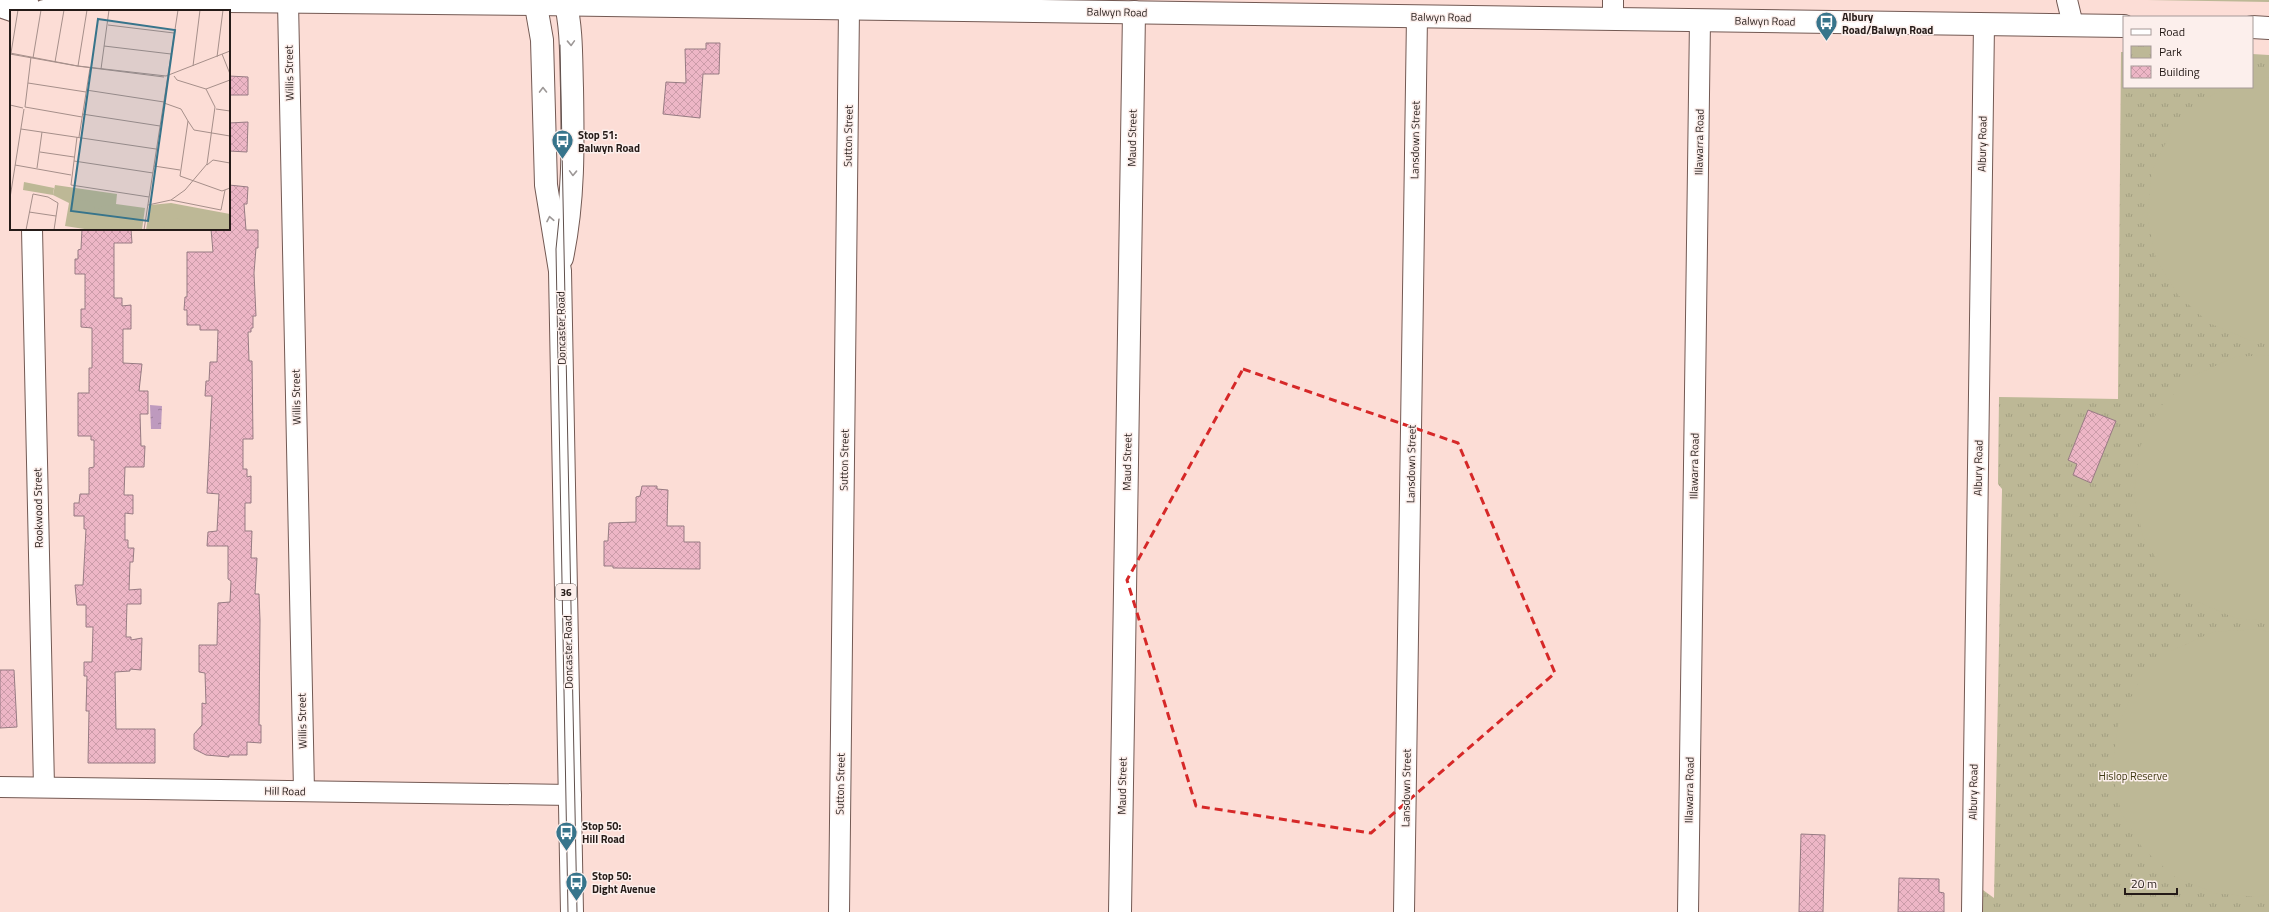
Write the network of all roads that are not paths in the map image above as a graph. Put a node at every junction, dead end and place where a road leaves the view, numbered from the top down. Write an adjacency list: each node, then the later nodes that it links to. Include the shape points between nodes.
1 (27, 0): 11 (street); 12 (street)
2 (110, 0): 4 (main road, Balwyn Road); 13 (main road, Balwyn Road)
3 (2067, 0): 18 (street)
4 (288, 2): 5 (main road, Balwyn Road); 26 (street, Willis Street)
5 (536, 2): 6 (main road, Balwyn Road); 23 (main road, Doncaster Road / 36, one-way to 5, via 548,209 542,40)
6 (566, 2): 8 (main road, Balwyn Road); 23 (main road, Doncaster Road / 36, one-way to 23, via 571,38 574,162 571,206)
7 (0, 6): 10 (main road)
8 (863, 6): 14 (main road, Balwyn Road); 29 (street, Sutton Street)
9 (1613, 9): 15 (main road, Balwyn Road); 16 (main road, Balwyn Road)
10 (12, 10)
11 (24, 10)
12 (31, 10)
13 (50, 10)
14 (1134, 12): 15 (main road, Balwyn Road); 30 (main road, Maud Street)
15 (1417, 16): 31 (street, Lansdown Street)
16 (1700, 20): 17 (main road, Balwyn Road); 32 (street, Illawarra Road)
17 (1984, 24): 18 (main road, Balwyn Road); 33 (street, Albury Road)
18 (2073, 25): 19 (main road, Balwyn Road)
19 (2123, 26)
20 (2253, 27): 21 (main road)
21 (2269, 28)
22 (32, 230): 24 (street, Rookwood Street)
23 (560, 272): 27 (main road, Doncaster Road / 36)
24 (44, 787): 25 (street, Hill Road); 26 (street, Hill Road)
25 (0, 788)
26 (304, 791): 27 (street, Hill Road)
27 (571, 795): 28 (main road, Doncaster Road / 36)
28 (572, 912)
29 (839, 912)
30 (1120, 912)
31 (1404, 912)
32 (1688, 912)
33 (1972, 912)

